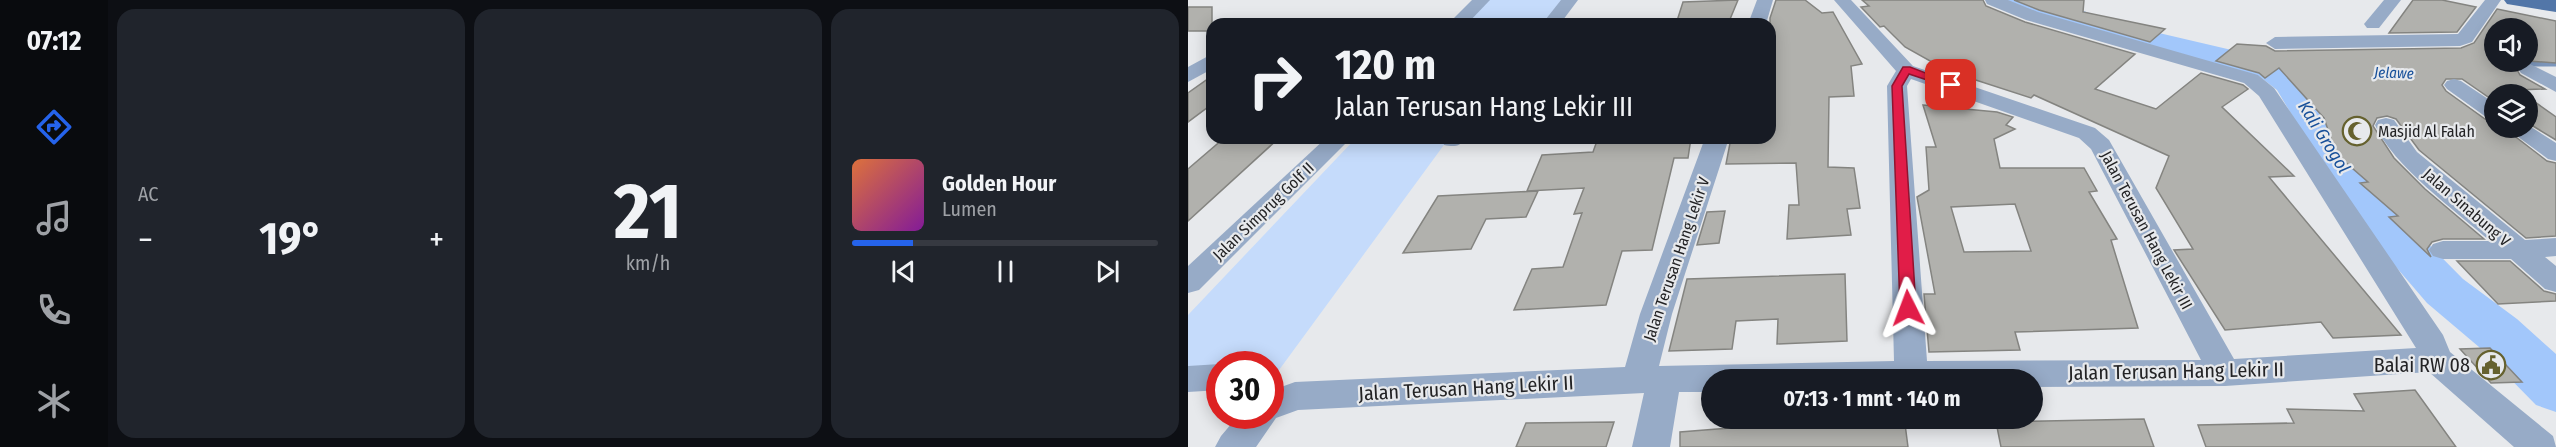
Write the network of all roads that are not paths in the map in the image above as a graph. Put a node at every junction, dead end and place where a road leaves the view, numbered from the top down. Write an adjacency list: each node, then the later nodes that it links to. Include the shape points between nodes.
1 (1482, 0): 10 (street)
2 (1570, 0): 11 (street)
3 (1765, 0): 12 (street)
4 (1842, 0): 16 (street)
5 (1993, 0): 32 (street, via 2032,16 2251,79 2267,92 2431,344)
6 (2393, 0): 13 (street)
7 (2493, 0): 14 (street, via 2466,38 2460,40)
8 (2516, 0): 9 (main road)
9 (2556, 6)
10 (1463, 18)
11 (1556, 18)
12 (1759, 18)
13 (2373, 24)
14 (2275, 43)
15 (1206, 64): 18 (street)
16 (1906, 70): 33 (street, via 1897,86); 34 (street, Jalan Terusan Hang Lekir III, via 2087,133 2101,145)
17 (2533, 72): 20 (street)
18 (1188, 76)
19 (2454, 85): 21 (street)
20 (2556, 86)
21 (2484, 105)
22 (2386, 125): 29 (street, Jalan Sinabung V, via 2409,157)
23 (2532, 138): 26 (street)
24 (1333, 144): 31 (street, Jalan Simprug Golf II)
25 (1715, 144): 39 (street, Jalan Terusan Hang Lekir V, via 1656,314)
26 (2556, 154)
27 (2556, 247): 29 (street)
28 (2443, 250): 29 (street)
29 (2517, 250): 30 (street, Jalan Sinabung V)
30 (2556, 282)
31 (1188, 283)
32 (2436, 359): 34 (street, Jalan Terusan Hang Lekir II); 44 (street)
33 (1911, 369)
34 (2225, 373): 35 (street, Jalan Terusan Hang Lekir II)
35 (2043, 374)
36 (1206, 378): 37 (street)
37 (1188, 379)
38 (1701, 379): 39 (street, Jalan Terusan Hang Lekir II)
39 (1651, 380): 40 (street, Jalan Terusan Hang Lekir II, via 1295,396); 43 (street)
40 (1284, 402)
41 (1249, 429): 42 (street)
42 (1234, 447)
43 (1651, 447)
44 (2541, 447)

